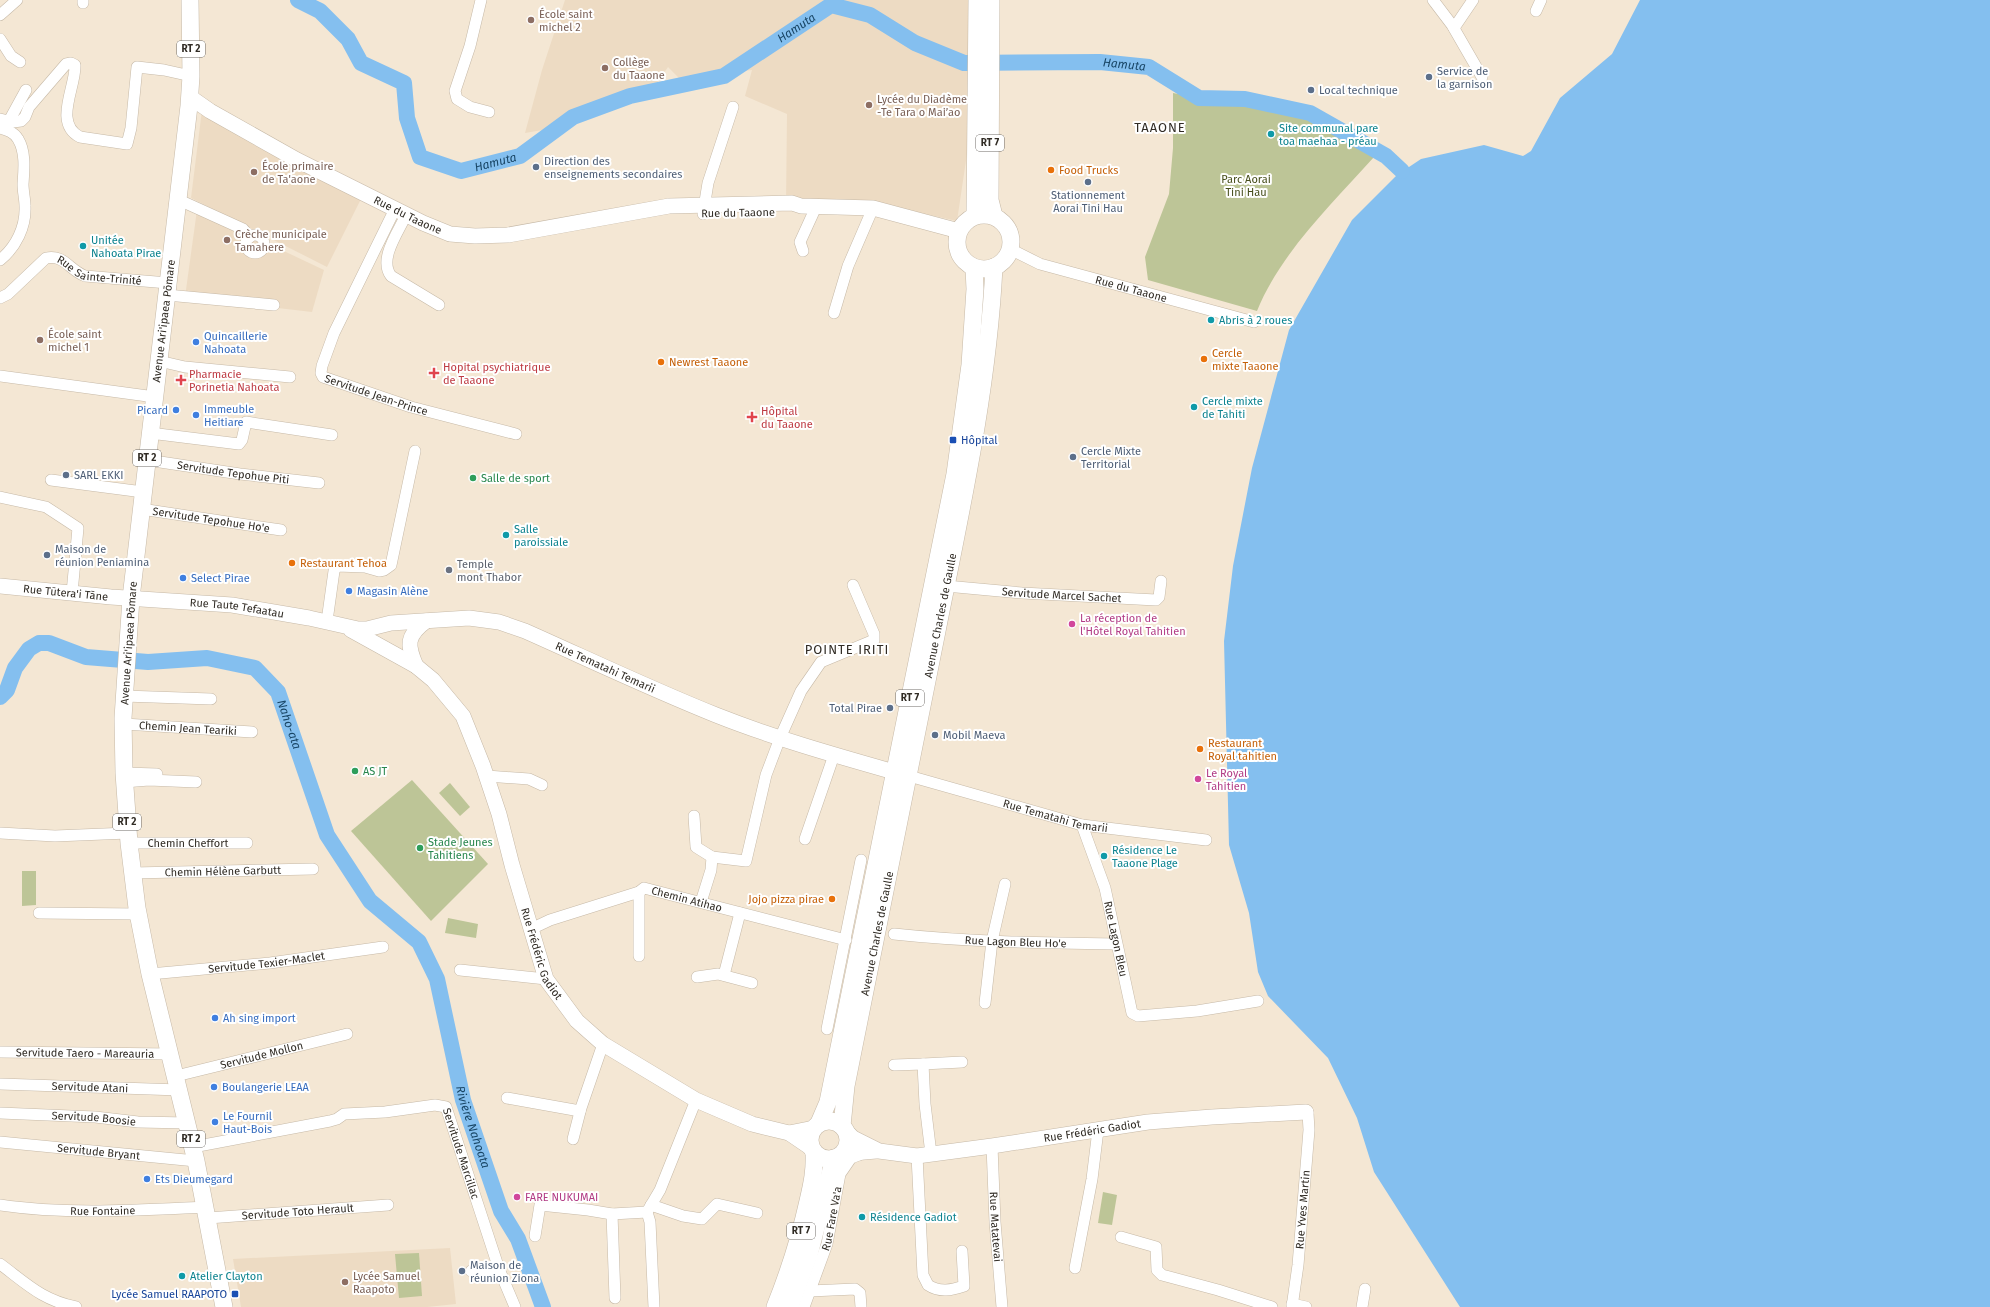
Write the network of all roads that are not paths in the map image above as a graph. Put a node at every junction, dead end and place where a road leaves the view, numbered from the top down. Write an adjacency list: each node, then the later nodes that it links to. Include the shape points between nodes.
1 (17, 0): 10 (street)
2 (190, 0): 16 (main road, RT 2)
3 (481, 0): 21 (street, via 470,46 455,91 457,98 470,107)
4 (977, 0): 13 (main road, RT 7)
5 (991, 0): 13 (main road, RT 7)
6 (1433, 0): 11 (street)
7 (1541, 0): 9 (street)
8 (1468, 2): 11 (street)
9 (1536, 11)
10 (0, 15)
11 (1454, 28): 17 (street)
12 (0, 39): 14 (street, via 11,56)
13 (984, 48): 15 (main road, RT 7)
14 (20, 62)
15 (984, 70): 30 (main road, RT 7); 31 (main road, RT 7, via 990,200)
16 (191, 76): 19 (main road, RT 2); 22 (street, via 137,67 127,144 80,137 70,128 67,115 75,65 70,63 66,64 29,106 21,121)
17 (1482, 77)
18 (26, 90): 22 (street)
19 (190, 97): 25 (main road, Avenue Ari'ipaea Pōmare / RT 2); 29 (main road, Rue du Taaone, via 297,160)
20 (733, 107): 28 (street, via 708,183)
21 (490, 112)
22 (7, 120): 24 (street, via 16,128)
23 (0, 128): 24 (street)
24 (15, 136): 36 (street, via 24,160 24,222 14,245)
25 (179, 200): 33 (street, via 243,229); 39 (main road, Avenue Ari'ipaea Pōmare / RT 2)
26 (809, 207): 27 (main road, Rue du Taaone); 28 (main road, Rue du Taaone, via 792,203); 35 (street, via 800,242)
27 (873, 208): 32 (main road, Rue du Taaone); 43 (street, via 848,266)
28 (703, 209): 29 (main road, Rue du Taaone, via 669,206 508,235 475,236 450,234)
29 (401, 212): 42 (street, via 387,261 388,269 391,276); 50 (street, Servitude Jean-Prince, via 334,333 322,366 323,377 411,408)
30 (975, 216): 31 (main road); 32 (main road, via 967,220)
31 (994, 216): 34 (main road, via 1008,228 1011,238)
32 (959, 231): 38 (main road, via 956,244 959,253 964,261)
33 (250, 237)
34 (1010, 249): 37 (main road, via 1004,260); 44 (street, Rue du Taaone, via 1040,264)
35 (803, 251)
36 (0, 260)
37 (994, 267): 38 (main road, via 984,270); 62 (main road, Avenue Charles de Gaulle / RT 7, via 989,342 980,408)
38 (974, 268): 76 (main road, Avenue Charles de Gaulle / RT 7, via 970,365 960,445)
39 (168, 289): 40 (street, Rue Sainte-Trinité, via 85,276 55,256 46,258 8,294); 41 (street, Rue Sainte-Trinité); 45 (main road, Avenue Ari'ipaea Pōmare / RT 2)
40 (0, 298)
41 (274, 305)
42 (440, 305)
43 (834, 312)
44 (1254, 322)
45 (159, 361): 47 (street); 48 (main road, Avenue Ari'ipaea Pōmare / RT 2)
46 (0, 376): 48 (street)
47 (290, 377)
48 (155, 397): 49 (main road, Avenue Ari'ipaea Pōmare / RT 2)
49 (150, 433): 51 (street, via 239,444 246,422); 53 (main road, Avenue Ari'ipaea Pōmare / RT 2)
50 (516, 434)
51 (332, 435)
52 (416, 451): 65 (street, via 391,565 380,571 365,567 337,566 334,571)
53 (147, 460): 55 (street, Servitude Tepohue Piti); 57 (main road, Avenue Ari'ipaea Pōmare / RT 2)
54 (51, 480): 57 (street, Servitude Tepohue Ho'e)
55 (319, 483)
56 (0, 497): 63 (street, via 46,508 78,528)
57 (142, 500): 58 (street, Servitude Tepohue Ho'e); 64 (main road, Avenue Ari'ipaea Pōmare / RT 2)
58 (281, 530)
59 (1161, 581): 62 (street, Servitude Marcel Sachet, via 1159,597 1156,600)
60 (853, 585): 74 (street, via 874,634 874,640 821,662 801,691)
61 (0, 586): 63 (main road, Rue Tūtera'i Tāne)
62 (946, 586): 76 (main road, Avenue Charles de Gaulle / RT 7)
63 (72, 593): 64 (main road, Rue Tūtera'i Tāne)
64 (131, 598): 65 (main road, Rue Taute Tefaatau, via 232,605); 70 (main road, Avenue Ari'ipaea Pōmare / RT 2)
65 (327, 621): 67 (main road, Rue Taute Tefaatau)
66 (426, 621): 68 (main road, Rue Tematahi Temarii, via 391,623); 69 (main road, via 414,631 409,642); 74 (main road, Rue Tematahi Temarii, via 469,618 512,626 678,700)
67 (343, 625): 68 (main road, Rue Tematahi Temarii); 69 (main road, Rue Frédéric Gadiot)
68 (367, 629): 69 (main road, Rue Frédéric Gadiot, via 399,647)
69 (416, 666): 77 (main road, Rue Frédéric Gadiot, via 433,680 462,716)
70 (124, 696): 71 (street); 72 (main road, Avenue Ari'ipaea Pōmare / RT 2)
71 (211, 699)
72 (124, 724): 73 (street, Chemin Jean Teariki); 78 (main road, Avenue Ari'ipaea Pōmare / RT 2)
73 (252, 732)
74 (780, 738): 75 (main road, Rue Tematahi Temarii); 88 (street, via 766,775 746,861)
75 (834, 755): 76 (main road, Rue Tematahi Temarii); 85 (street)
76 (902, 774): 82 (street, Rue Tematahi Temarii); 129 (main road, Avenue Charles de Gaulle / RT 7, via 828,1102); 130 (main road, Avenue Charles de Gaulle / RT 7, via 846,1086)
77 (487, 776): 80 (street, via 529,780); 98 (main road, Rue Frédéric Gadiot)
78 (124, 777): 79 (street); 84 (main road, Avenue Ari'ipaea Pōmare / RT 2)
79 (196, 780)
80 (542, 785)
81 (694, 816): 88 (street, via 696,847)
82 (1082, 826): 86 (street, Rue Tematahi Temarii); 102 (street, Rue Lagon Bleu, via 1105,888)
83 (0, 833): 84 (street, Chemin Cheffort)
84 (128, 838): 87 (street, Chemin Cheffort); 91 (main road, Avenue Ari'ipaea Pōmare / RT 2)
85 (805, 839)
86 (1206, 840)
87 (247, 843)
88 (712, 857): 94 (street, via 711,870)
89 (861, 860): 100 (street)
90 (313, 869): 91 (street, Chemin Hélène Garbutt)
91 (133, 873): 97 (main road, Avenue Ari'ipaea Pōmare / RT 2)
92 (1005, 884): 101 (street)
93 (639, 892): 94 (street, Chemin Atihao, via 644,888); 98 (street, Chemin Atihao, via 550,920); 104 (street)
94 (701, 902): 96 (street, Chemin Atihao)
95 (39, 913): 97 (street)
96 (740, 913): 100 (street, Chemin Atihao); 107 (street)
97 (138, 914): 106 (main road, Avenue Ari'ipaea Pōmare / RT 2)
98 (531, 929): 109 (main road, Rue Frédéric Gadiot)
99 (894, 934): 101 (street, Rue Lagon Bleu Ho'e)
100 (846, 940): 113 (street)
101 (992, 941): 102 (street, Rue Lagon Bleu Ho'e); 112 (street)
102 (1116, 944): 111 (street, Rue Lagon Bleu, via 1132,1013 1138,1016)
103 (383, 947): 106 (street, Servitude Texier-Maclet, via 270,963)
104 (639, 956)
105 (460, 970): 109 (street)
106 (150, 974): 117 (main road, RT 2)
107 (724, 975): 108 (street); 110 (street)
108 (697, 977)
109 (546, 979): 115 (main road, Rue Frédéric Gadiot, via 569,1011)
110 (752, 983)
111 (1258, 1002)
112 (985, 1003)
113 (826, 1030)
114 (347, 1034): 121 (street, Servitude Mollon)
115 (603, 1044): 124 (main road, Rue Frédéric Gadiot); 125 (street)
116 (0, 1052): 117 (street, Servitude Taero - Mareauria)
117 (171, 1054): 121 (main road, RT 2)
118 (962, 1062): 119 (street)
119 (923, 1064): 120 (street); 140 (street)
120 (894, 1065)
121 (178, 1083): 122 (street, Servitude Atani); 128 (main road, RT 2)
122 (0, 1084)
123 (507, 1098): 125 (street)
124 (696, 1100): 132 (main road, Rue Frédéric Gadiot, via 752,1124); 144 (street, via 660,1190)
125 (580, 1111): 133 (street)
126 (1306, 1112): 131 (main road, Rue Frédéric Gadiot, via 1148,1122); 158 (street, Rue Yves Martin, via 1309,1130 1298,1265)
127 (0, 1113): 128 (street, Servitude Boosie)
128 (188, 1123): 139 (main road, RT 2)
129 (817, 1126): 130 (main road, via 831,1121); 132 (main road, Rue Frédéric Gadiot); 136 (main road, RT 7, via 810,1136)
130 (843, 1128): 137 (main road, Rue Frédéric Gadiot, via 853,1138); 141 (main road, RT 7, via 847,1142)
131 (1098, 1130): 135 (main road, Rue Frédéric Gadiot); 152 (street, via 1092,1179)
132 (789, 1133): 136 (main road, Rue Frédéric Gadiot)
133 (573, 1139)
134 (0, 1142): 139 (street, Servitude Bryant)
135 (992, 1146): 140 (main road, Rue Frédéric Gadiot); 167 (street, Rue Matatevai)
136 (813, 1150): 141 (main road, via 822,1158); 163 (main road, RT 7, via 815,1169 801,1230)
137 (879, 1151): 138 (main road, Rue Frédéric Gadiot); 140 (main road, Rue Frédéric Gadiot)
138 (860, 1152): 141 (main road, Rue Frédéric Gadiot); 156 (street, Rue Fare Va'a, via 851,1158 840,1174 827,1244)
139 (195, 1154): 145 (main road, RT 2); 153 (street, Servitude Marcillac, via 330,1121 344,1114 385,1112 422,1105 441,1106 448,1111)
140 (924, 1155): 150 (street, via 923,1275 928,1285 939,1290 952,1290 964,1286)
141 (838, 1156): 164 (main road, RT 7, via 809,1254)
142 (0, 1205): 145 (street, Rue Fontaine, via 25,1208)
143 (388, 1205): 145 (street, Servitude Toto Herault)
144 (649, 1208): 146 (street, via 702,1219 717,1204); 147 (street); 162 (street)
145 (207, 1213): 160 (main road, RT 2)
146 (757, 1213)
147 (612, 1214): 148 (street, via 540,1205); 157 (street)
148 (535, 1236)
149 (1122, 1237): 168 (street, via 1156,1247 1157,1270 1162,1275)
150 (962, 1251)
151 (0, 1264): 159 (street, via 53,1302)
152 (1075, 1268)
153 (499, 1269): 154 (street); 161 (street, Servitude Marcillac)
154 (471, 1271)
155 (1365, 1289): 170 (street)
156 (810, 1291): 165 (street, Rue Fare Va'a); 166 (street, via 855,1289 860,1293)
157 (615, 1298)
158 (1292, 1306): 169 (street)
159 (76, 1307)
160 (224, 1307)
161 (516, 1307)
162 (654, 1307)
163 (775, 1307)
164 (790, 1307)
165 (804, 1307)
166 (861, 1307)
167 (1002, 1307)
168 (1272, 1307)
169 (1306, 1307)
170 (1362, 1307)

